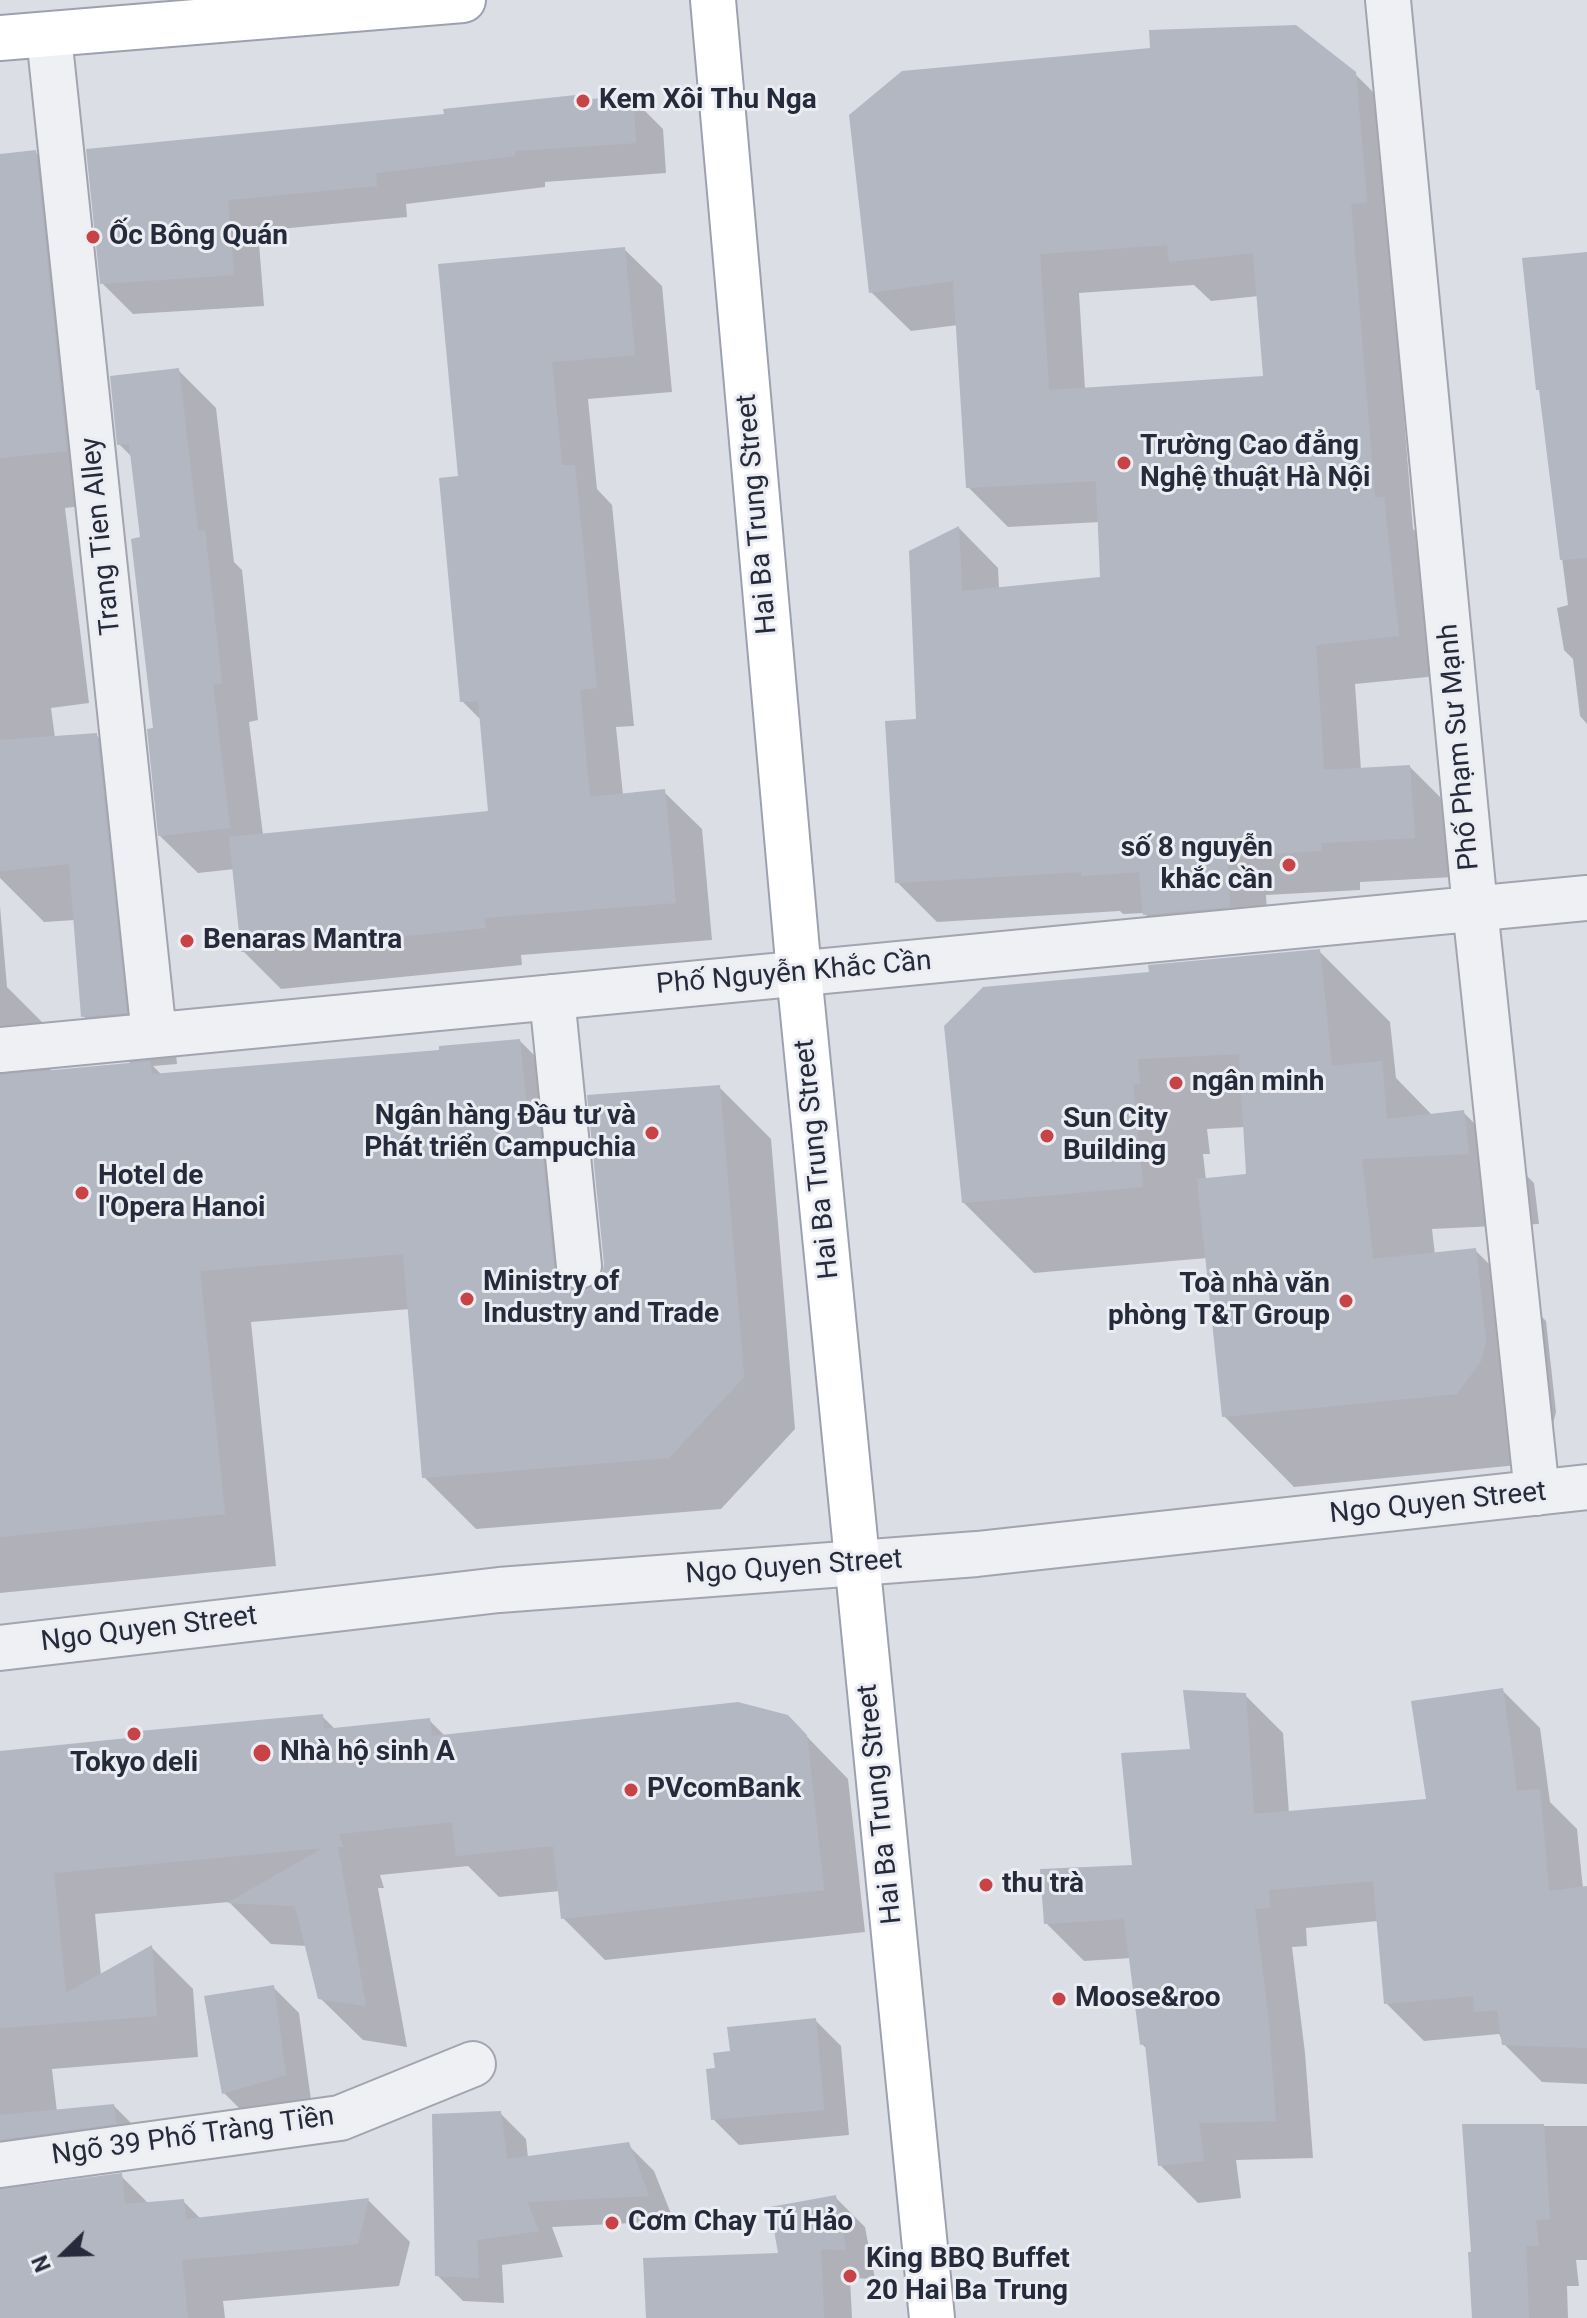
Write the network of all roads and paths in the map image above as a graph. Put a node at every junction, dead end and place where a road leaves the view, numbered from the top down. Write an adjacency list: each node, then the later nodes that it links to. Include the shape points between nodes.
1 (463, 0): 4 (main road)
2 (713, 0): 8 (main road, Hai Ba Trung Street)
3 (1388, 0): 7 (street, Phố Phạm Sư Mạnh)
4 (49, 36): 5 (main road); 10 (street, Trang Tien Alley)
5 (0, 38)
6 (1587, 898): 7 (street, Phố Nguyễn Khắc Cần)
7 (1475, 908): 8 (street, Phố Nguyễn Khắc Cần); 14 (street, Phố Phạm Sư Mạnh)
8 (799, 973): 9 (street, Phố Nguyễn Khắc Cần); 15 (main road, Hai Ba Trung Street)
9 (552, 997): 10 (street, Phố Nguyễn Khắc Cần); 12 (street)
10 (154, 1035): 11 (street, Phố Nguyễn Khắc Cần)
11 (0, 1050)
12 (579, 1266)
13 (1587, 1487): 14 (street, Ngo Quyen Street)
14 (1537, 1493): 15 (street, Ngo Quyen Street)
15 (856, 1564): 16 (street, Ngo Quyen Street, via 499,1590); 19 (main road, Hai Ba Trung Street)
16 (0, 1648)
17 (473, 2064): 18 (street, Ngõ 39 Phố Tràng Tiền, via 340,2118)
18 (0, 2165)
19 (932, 2318)

